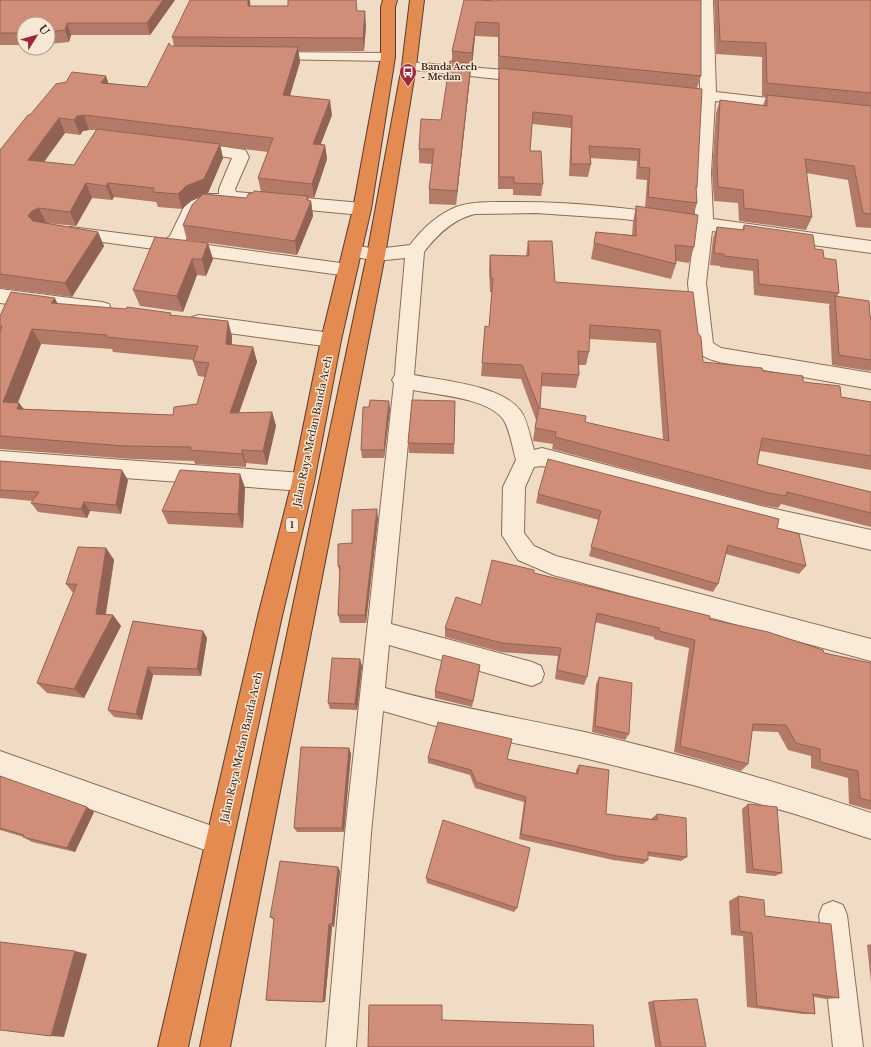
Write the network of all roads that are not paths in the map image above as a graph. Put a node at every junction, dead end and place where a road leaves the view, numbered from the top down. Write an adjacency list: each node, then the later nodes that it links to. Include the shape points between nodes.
1 (390, 0): 5 (highway, Jalan Raya Medan Banda Aceh / 1)
2 (416, 0): 6 (highway)
3 (706, 0): 9 (street)
4 (252, 56): 5 (street)
5 (388, 57): 13 (highway, Jalan Raya Medan Banda Aceh / 1)
6 (409, 66): 7 (street); 19 (highway)
7 (542, 78)
8 (684, 93): 9 (street)
9 (708, 96): 10 (street); 14 (street, via 703,173)
10 (809, 107)
11 (174, 146): 12 (street, via 239,154 241,157 227,189)
12 (228, 195): 13 (street, via 261,201); 16 (street, via 196,204 189,212 178,240)
13 (362, 209): 20 (highway, Jalan Raya Medan Banda Aceh / 1)
14 (704, 224): 17 (street); 18 (street, via 624,213 536,207 475,208 452,216 439,224); 26 (street, via 697,283 704,346 707,349 719,355)
15 (54, 231): 16 (street)
16 (169, 245): 20 (street)
17 (871, 248)
18 (415, 251): 19 (street); 25 (street)
19 (376, 254): 20 (street); 40 (highway)
20 (351, 261): 24 (highway, Jalan Raya Medan Banda Aceh / 1)
21 (0, 296): 22 (street)
22 (118, 311)
23 (181, 320): 24 (street)
24 (331, 340): 29 (highway, Jalan Raya Medan Banda Aceh / 1)
25 (402, 380): 28 (street, via 480,396 502,404 513,416); 31 (street)
26 (871, 381)
27 (0, 460): 29 (street)
28 (527, 460): 30 (street, via 542,457 762,515); 32 (street, via 514,487 513,513 513,535 526,553 553,566)
29 (303, 482): 37 (highway, Jalan Raya Medan Banda Aceh / 1)
30 (871, 540)
31 (378, 631): 33 (street); 34 (street)
32 (871, 650)
33 (532, 674)
34 (372, 696): 36 (street, via 439,715 580,744 693,772); 41 (street)
35 (0, 764): 37 (street)
36 (871, 826)
37 (220, 842): 39 (highway, Jalan Raya Medan Banda Aceh / 1)
38 (833, 915): 42 (street)
39 (174, 1047)
40 (215, 1047)
41 (340, 1047)
42 (848, 1047)

